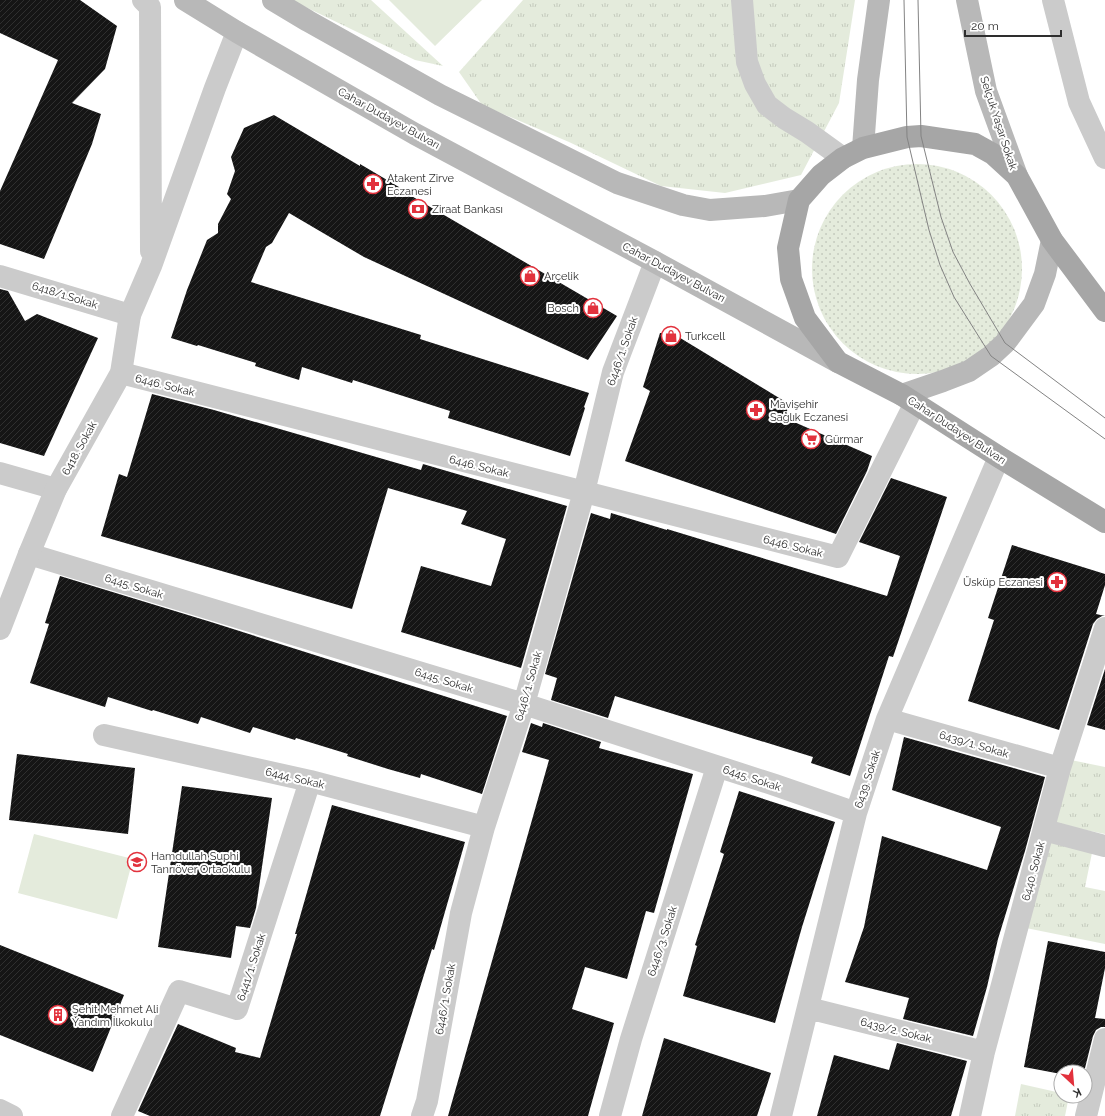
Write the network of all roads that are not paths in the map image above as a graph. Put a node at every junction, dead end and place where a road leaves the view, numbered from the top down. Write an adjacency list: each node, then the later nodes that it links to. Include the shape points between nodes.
1 (143, 0): 16 (street, via 150,7)
2 (185, 0): 8 (main road, Cahar Dudayev Bulvarı)
3 (273, 0): 13 (main road, via 440,95 617,182 683,205 710,210 765,206)
4 (742, 0): 10 (street, via 747,62 755,84 767,105)
5 (879, 0): 9 (main road, via 868,80)
6 (967, 0): 12 (main road, Selçuk Yaşar Sokak, via 986,90)
7 (1053, 0): 11 (street, via 1079,102)
8 (237, 32): 15 (main road, Cahar Dudayev Bulvarı, via 415,134); 16 (street, 6418. Sokak)
9 (863, 148): 10 (main road); 12 (main road, via 921,136 975,144 993,154)
10 (843, 158): 13 (main road, via 821,175)
11 (1105, 158)
12 (1016, 176): 14 (main road)
13 (799, 200): 20 (main road, via 788,248 791,279 805,318)
14 (1052, 240): 18 (main road); 22 (main road, via 1045,274 1034,304 1005,343 968,371)
15 (655, 262): 20 (main road, Cahar Dudayev Bulvarı); 26 (street, 6446/1. Sokak, via 613,372)
16 (151, 266): 19 (street, 6418. Sokak)
17 (0, 276): 19 (street, 6418/1.Sokak)
18 (1105, 311)
19 (130, 315): 21 (street, 6418. Sokak)
20 (838, 362): 22 (main road, Cahar Dudayev Bulvarı)
21 (121, 373): 25 (street, 6418. Sokak); 26 (street, 6446. Sokak)
22 (908, 399): 23 (main road, Cahar Dudayev Bulvarı); 26 (street, 6446. Sokak, via 838,557)
23 (999, 457): 27 (main road, Cahar Dudayev Bulvarı); 32 (street, 6439. Sokak)
24 (0, 473): 25 (street)
25 (56, 489): 28 (street, 6418. Sokak)
26 (584, 492): 31 (street, 6446/1. Sokak)
27 (1105, 522)
28 (29, 554): 30 (street, 6418. Sokak); 31 (street, 6445. Sokak)
29 (1105, 628): 35 (street, 6440. Sokak)
30 (0, 629)
31 (524, 704): 34 (street, 6445. Sokak); 38 (street, 6446/1. Sokak)
32 (887, 719): 35 (street, 6439/1. Sokak); 37 (street, 6439. Sokak)
33 (104, 735): 36 (street, 6444. Sokak)
34 (717, 767): 37 (street, 6445. Sokak); 48 (street, 6446/3. Sokak, via 631,1039)
35 (1060, 768): 39 (street, 6440. Sokak)
36 (310, 781): 38 (street, 6444. Sokak); 46 (street, 6441/1. Sokak, via 237,1010 179,991)
37 (856, 813): 41 (street, 6439. Sokak)
38 (484, 827): 47 (street, 6446/1. Sokak, via 461,913 427,1101)
39 (1044, 830): 40 (street); 43 (street, 6440. Sokak)
40 (1105, 846)
41 (808, 1008): 43 (street, 6439/2. Sokak); 49 (street, 6439. Sokak)
42 (1105, 1039): 51 (street)
43 (984, 1052): 50 (street, 6440. Sokak)
44 (0, 1110): 45 (street)
45 (12, 1116)
46 (122, 1116)
47 (422, 1116)
48 (610, 1116)
49 (781, 1116)
50 (970, 1116)
51 (1086, 1116)

